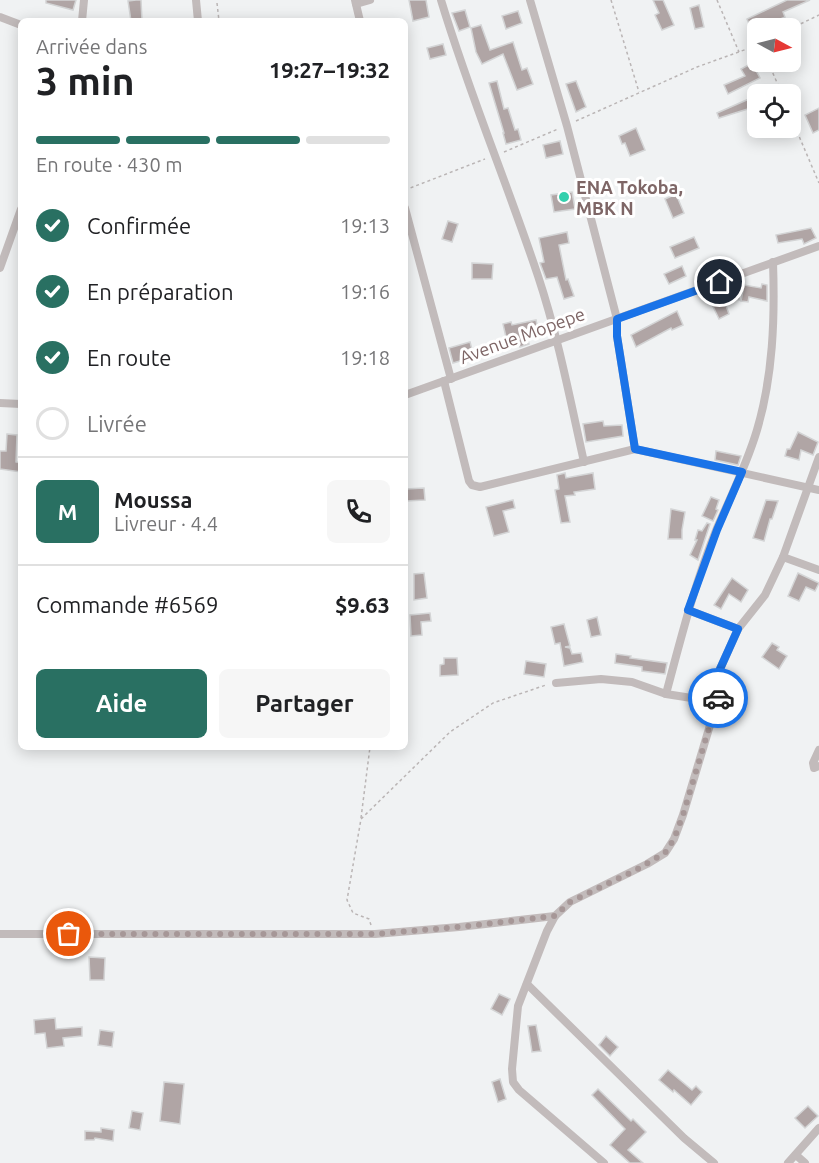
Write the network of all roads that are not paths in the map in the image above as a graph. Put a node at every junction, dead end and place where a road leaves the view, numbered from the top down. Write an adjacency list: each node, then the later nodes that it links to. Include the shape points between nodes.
1 (84, 0): 8 (street)
2 (196, 0): 9 (street)
3 (370, 0): 6 (street)
4 (441, 0): 18 (street, via 538,275)
5 (530, 0): 17 (street)
6 (355, 2): 10 (street)
7 (0, 18): 11 (street)
8 (82, 18)
9 (198, 18)
10 (359, 18)
11 (18, 23)
12 (18, 217): 16 (street)
13 (408, 220): 19 (street)
14 (819, 246): 15 (street, Avenue Mopepe)
15 (773, 262): 17 (street, Avenue Mopepe); 26 (street, via 775,320 767,384)
16 (0, 268)
17 (617, 319): 18 (street, Avenue Mopepe); 23 (street)
18 (557, 340): 19 (street, Avenue Mopepe); 25 (street)
19 (448, 380): 20 (street, Avenue Mopepe); 25 (street, via 472,485 480,487)
20 (408, 394)
21 (0, 403): 22 (street)
22 (18, 404)
23 (635, 449): 25 (street); 26 (street)
24 (819, 457): 27 (street)
25 (584, 462)
26 (742, 472): 27 (street); 31 (street)
27 (809, 488): 28 (street); 29 (street)
28 (819, 490)
29 (783, 557): 30 (street); 32 (street, via 765,595)
30 (819, 570)
31 (688, 610): 32 (street); 34 (street)
32 (738, 629): 35 (street, via 720,669)
33 (556, 682): 34 (street, via 632,682)
34 (666, 694): 35 (street)
35 (717, 702): 38 (street, via 683,815 665,853 570,902)
36 (819, 750): 37 (street, via 813,763 814,768)
37 (819, 766)
38 (555, 916): 39 (street, via 375,934); 40 (street)
39 (0, 934)
40 (527, 984): 43 (street, via 516,1019 513,1082); 44 (street)
41 (819, 1128): 42 (street)
42 (796, 1155): 45 (street); 46 (street)
43 (604, 1163)
44 (714, 1163)
45 (788, 1163)
46 (805, 1163)

